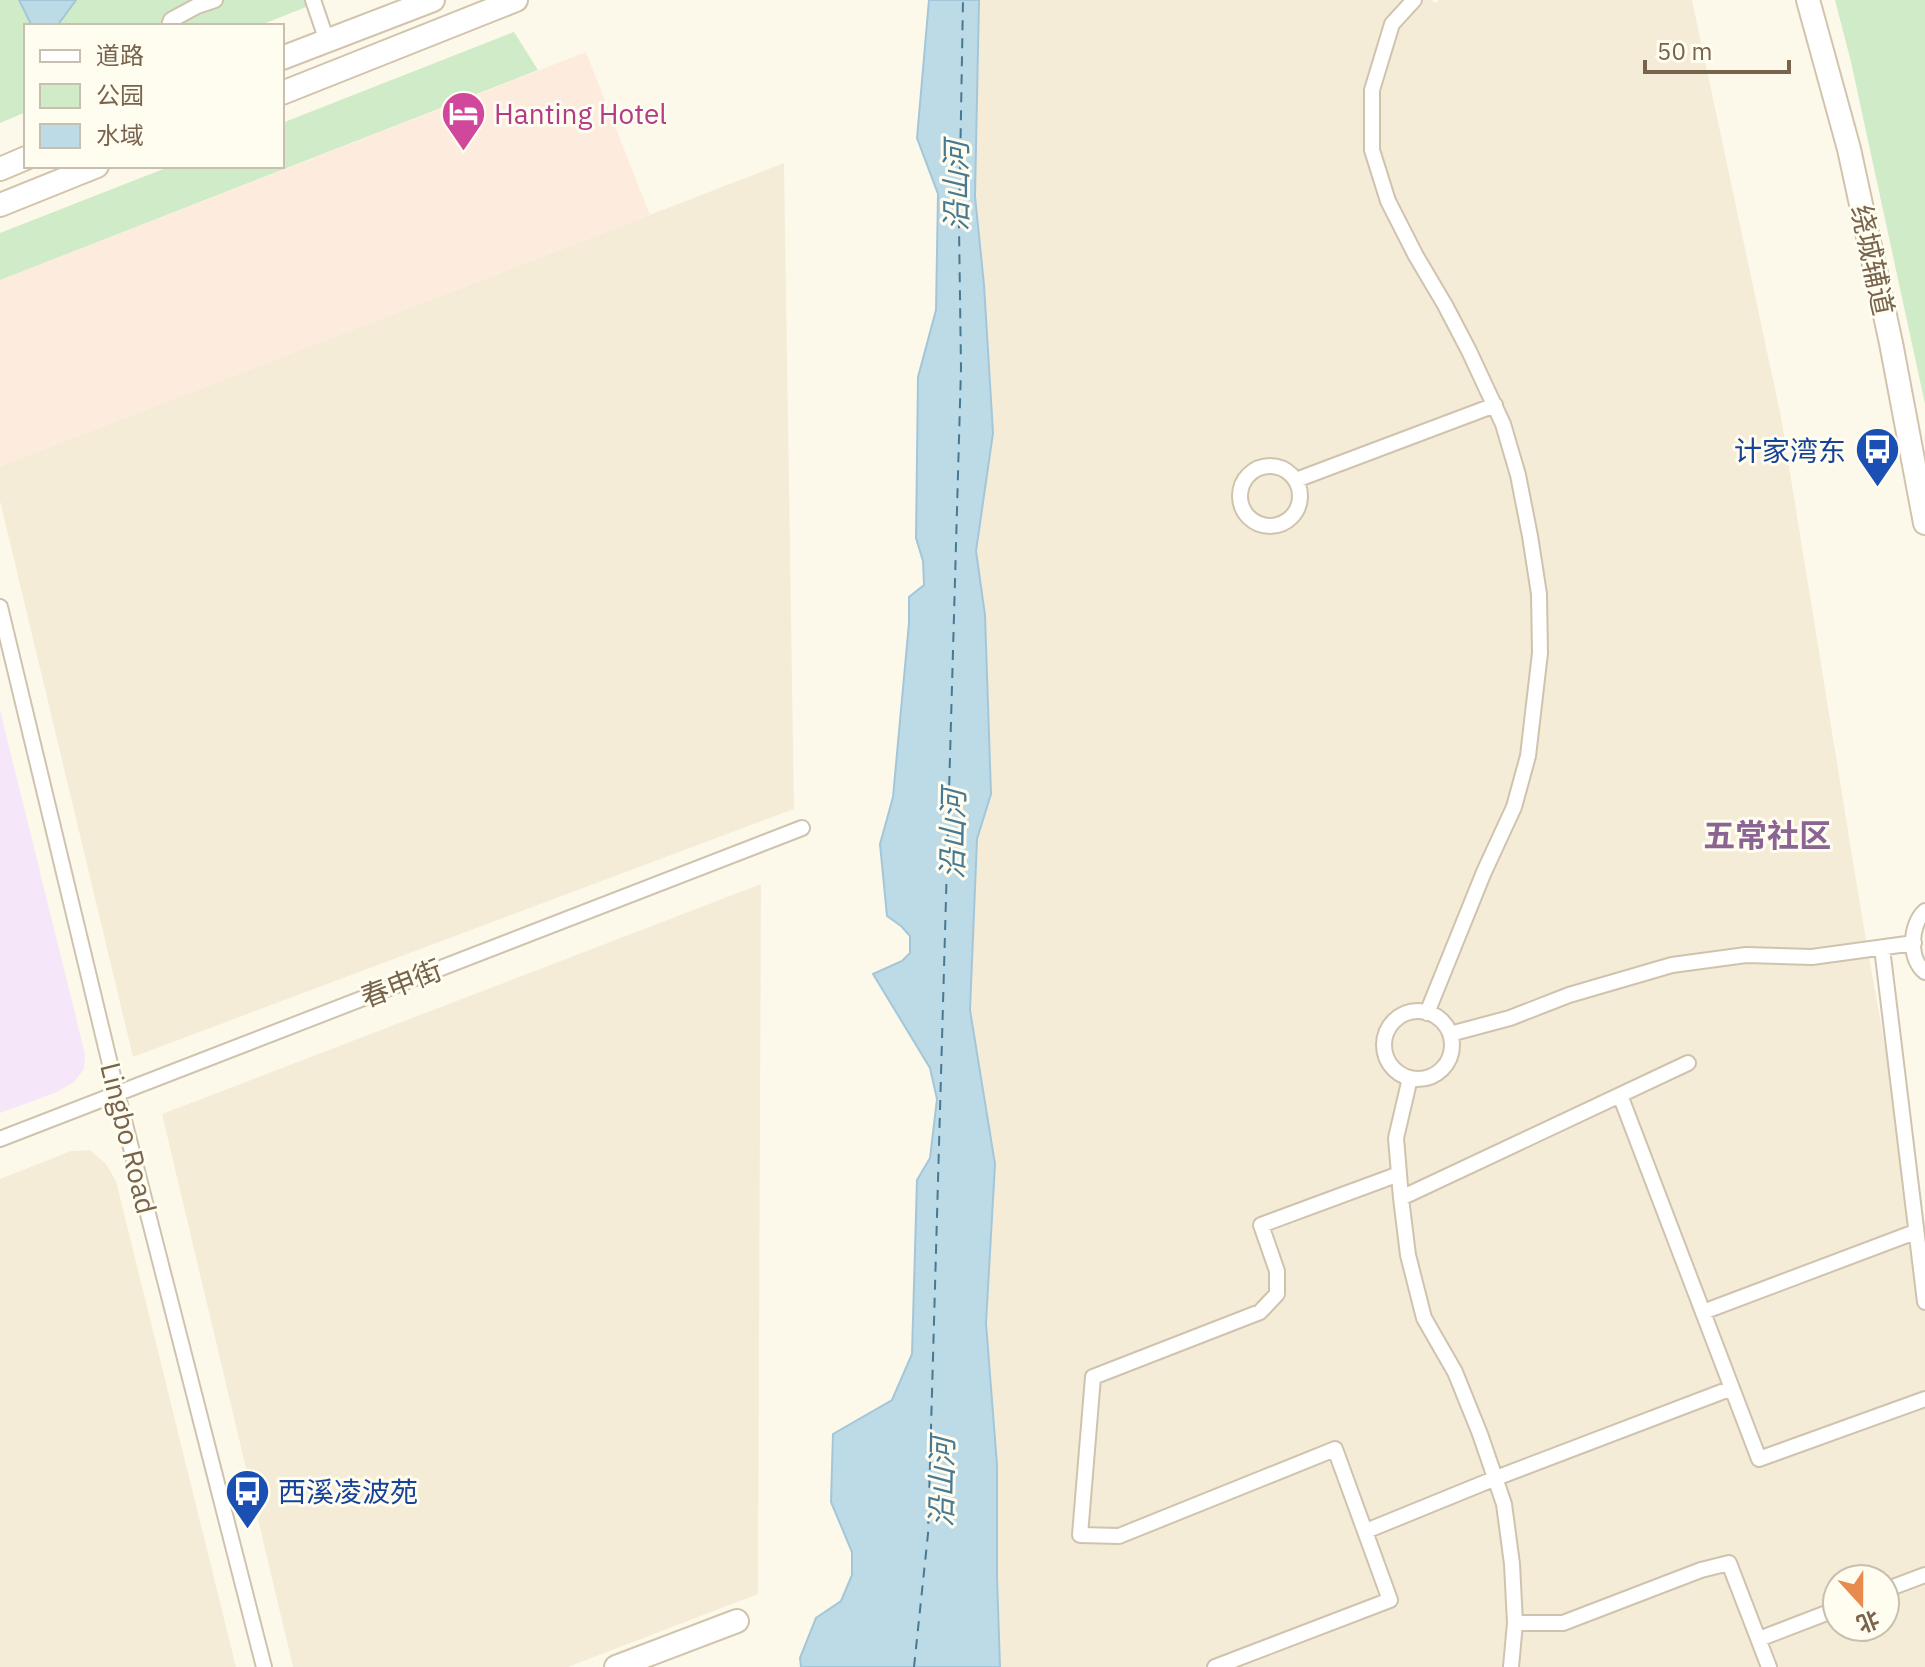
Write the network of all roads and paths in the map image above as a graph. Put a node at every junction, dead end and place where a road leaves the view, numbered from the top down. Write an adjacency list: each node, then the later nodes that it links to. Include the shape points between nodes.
1 (215, 0): 7 (street)
2 (313, 0): 8 (street)
3 (433, 0): 8 (street)
4 (516, 0): 10 (street)
5 (1414, 0): 15 (street, via 1392,24 1372,90 1372,150 1388,201)
6 (1808, 0): 17 (street, 绕城辅道, via 1849,149)
7 (170, 24)
8 (327, 41): 9 (street)
9 (284, 57)
10 (284, 92)
11 (24, 159): 13 (street)
12 (92, 168): 14 (street)
13 (0, 169)
14 (0, 205)
15 (1495, 405): 16 (street); 24 (street, via 1518,475 1530,536 1539,594 1540,653 1528,756 1514,807)
16 (1296, 480): 16 (street, via 1269,466 1250,473 1240,491 1243,511 1266,527 1285,523 1300,500)
17 (1925, 523)
18 (0, 607): 28 (street, Lingbo Road)
19 (802, 828): 28 (street, 春申街)
20 (1925, 911): 21 (street, via 1913,933)
21 (1914, 943): 22 (street); 23 (street)
22 (1882, 948): 25 (street, via 1672,965); 33 (street)
23 (1925, 972)
24 (1427, 1013): 25 (street, via 1445,1024); 27 (street, via 1396,1019 1385,1037 1387,1059)
25 (1450, 1034): 27 (street, via 1447,1064 1431,1077)
26 (1688, 1063): 29 (street)
27 (1410, 1078): 31 (street, via 1396,1138)
28 (117, 1093): 30 (street, 春申街); 46 (street, Lingbo Road)
29 (1620, 1095): 32 (street); 35 (street)
30 (0, 1139)
31 (1399, 1174): 32 (street); 39 (street, via 1261,1225 1277,1271 1277,1294 1260,1312 1093,1377 1080,1535 1119,1536 1335,1449)
32 (1401, 1198): 38 (street, via 1424,1318 1455,1372)
33 (1915, 1232): 34 (street); 35 (street)
34 (1925, 1302)
35 (1703, 1312): 36 (street)
36 (1732, 1388): 37 (street, via 1759,1459); 38 (street)
37 (1925, 1399)
38 (1496, 1478): 39 (street); 44 (street, via 1512,1564)
39 (1366, 1531): 48 (street, via 1390,1600)
40 (1925, 1575): 41 (street)
41 (1901, 1584)
42 (1821, 1615): 45 (street)
43 (737, 1621): 47 (street)
44 (1515, 1623): 45 (street, via 1563,1623 1729,1563); 49 (street)
45 (1759, 1639): 50 (street)
46 (264, 1667)
47 (616, 1667)
48 (1215, 1667)
49 (1511, 1667)
50 (1769, 1667)

